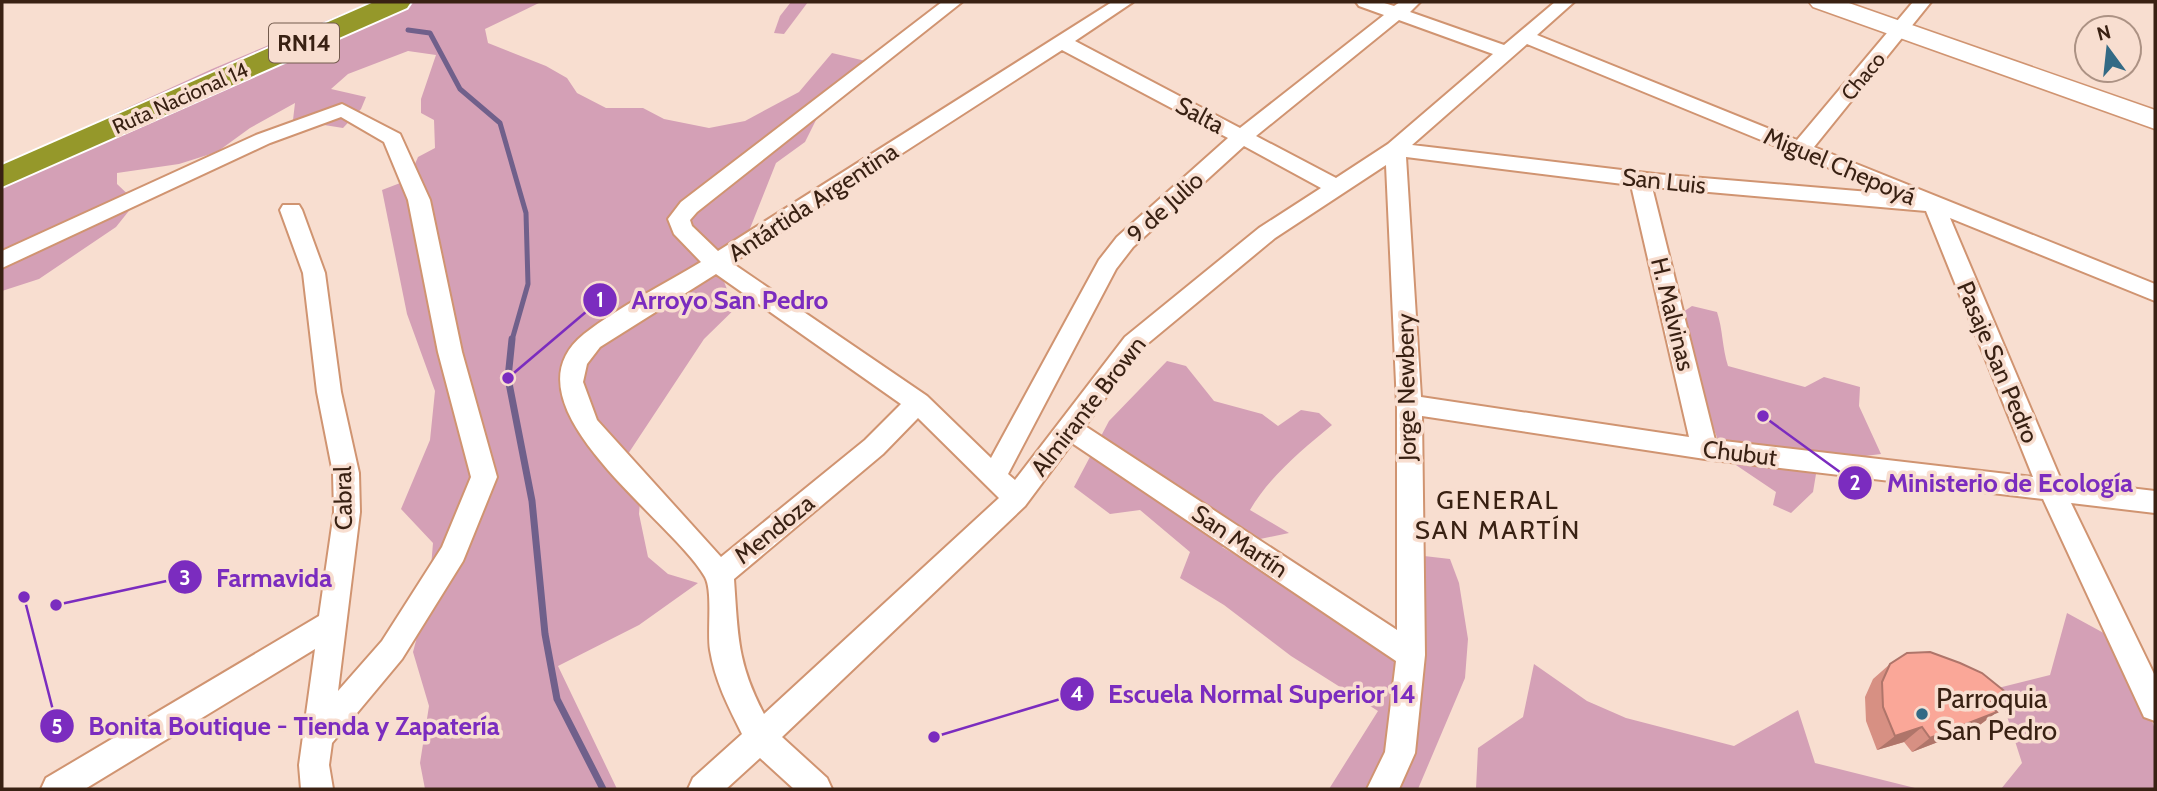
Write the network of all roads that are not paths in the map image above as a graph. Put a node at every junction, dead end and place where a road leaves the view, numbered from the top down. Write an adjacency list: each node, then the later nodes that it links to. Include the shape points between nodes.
1 (397, 2): 17 (highway, Ruta Nacional 14 / RN14)
2 (953, 2): 24 (street, via 689,207 679,219 682,229)
3 (1124, 2): 10 (street, Antártida Argentina)
4 (1365, 2): 8 (street, Miguel Chepoyá)
5 (1565, 2): 11 (street, Almirante Brown)
6 (1822, 2): 9 (main road)
7 (1922, 2): 9 (street, Chaco)
8 (1404, 7): 11 (street, Miguel Chepoyá); 13 (street, 9 de Julio)
9 (1901, 30): 12 (main road); 15 (street, Chaco)
10 (1062, 42): 13 (street, Salta); 24 (street, Antártida Argentina)
11 (1516, 45): 14 (street, Almirante Brown); 15 (street, Miguel Chepoyá)
12 (2155, 120)
13 (1242, 137): 19 (street, Salta); 30 (street, 9 de Julio, via 1125,242 1107,265)
14 (1395, 149): 18 (street, San Luis); 19 (street, Almirante Brown); 27 (street, Jorge Newbery)
15 (1801, 149): 16 (street, Miguel Chepoyá)
16 (1834, 163): 20 (street); 21 (street, Miguel Chepoyá)
17 (2, 177)
18 (1640, 180): 20 (street, San Luis); 29 (street, H. Malvinas)
19 (1338, 188): 28 (street, Almirante Brown, via 1267,233 1133,343)
20 (1813, 195): 21 (street, San Luis)
21 (1934, 205): 25 (street, Miguel Chepoyá); 31 (street, Pasaje San Pedro)
22 (291, 210): 35 (street, Cabral, via 314,273 329,392 346,473 348,512)
23 (2, 260): 39 (street, via 263,139 342,110 393,138 419,201 450,352 484,477 453,553 392,650)
24 (716, 263): 26 (street, Antártida Argentina); 34 (street, via 592,341 575,358 571,377 587,426)
25 (2155, 293)
26 (918, 403): 30 (street, Antártida Argentina); 34 (street, Mendoza, via 874,447)
27 (1409, 405): 29 (street, Chubut); 36 (street, Jorge Newbery)
28 (1069, 428): 32 (street, Almirante Brown); 36 (street, San Martín)
29 (1705, 449): 31 (street, Chubut)
30 (994, 476): 32 (street, Antártida Argentina)
31 (2052, 491): 33 (street, Chubut); 37 (street, Pasaje San Pedro)
32 (1016, 498): 38 (street, Almirante Brown)
33 (2155, 502)
34 (720, 574): 38 (street, Mendoza, via 724,648 732,683)
35 (332, 623): 39 (street, Cabral); 40 (street)
36 (1411, 655): 44 (street, Jorge Newbery, via 1400,753)
37 (2155, 707)
38 (760, 737): 42 (street, Almirante Brown); 43 (street, Mendoza)
39 (317, 738): 41 (street, Cabral)
40 (57, 789)
41 (317, 789)
42 (704, 789)
43 (816, 789)
44 (1383, 789)

